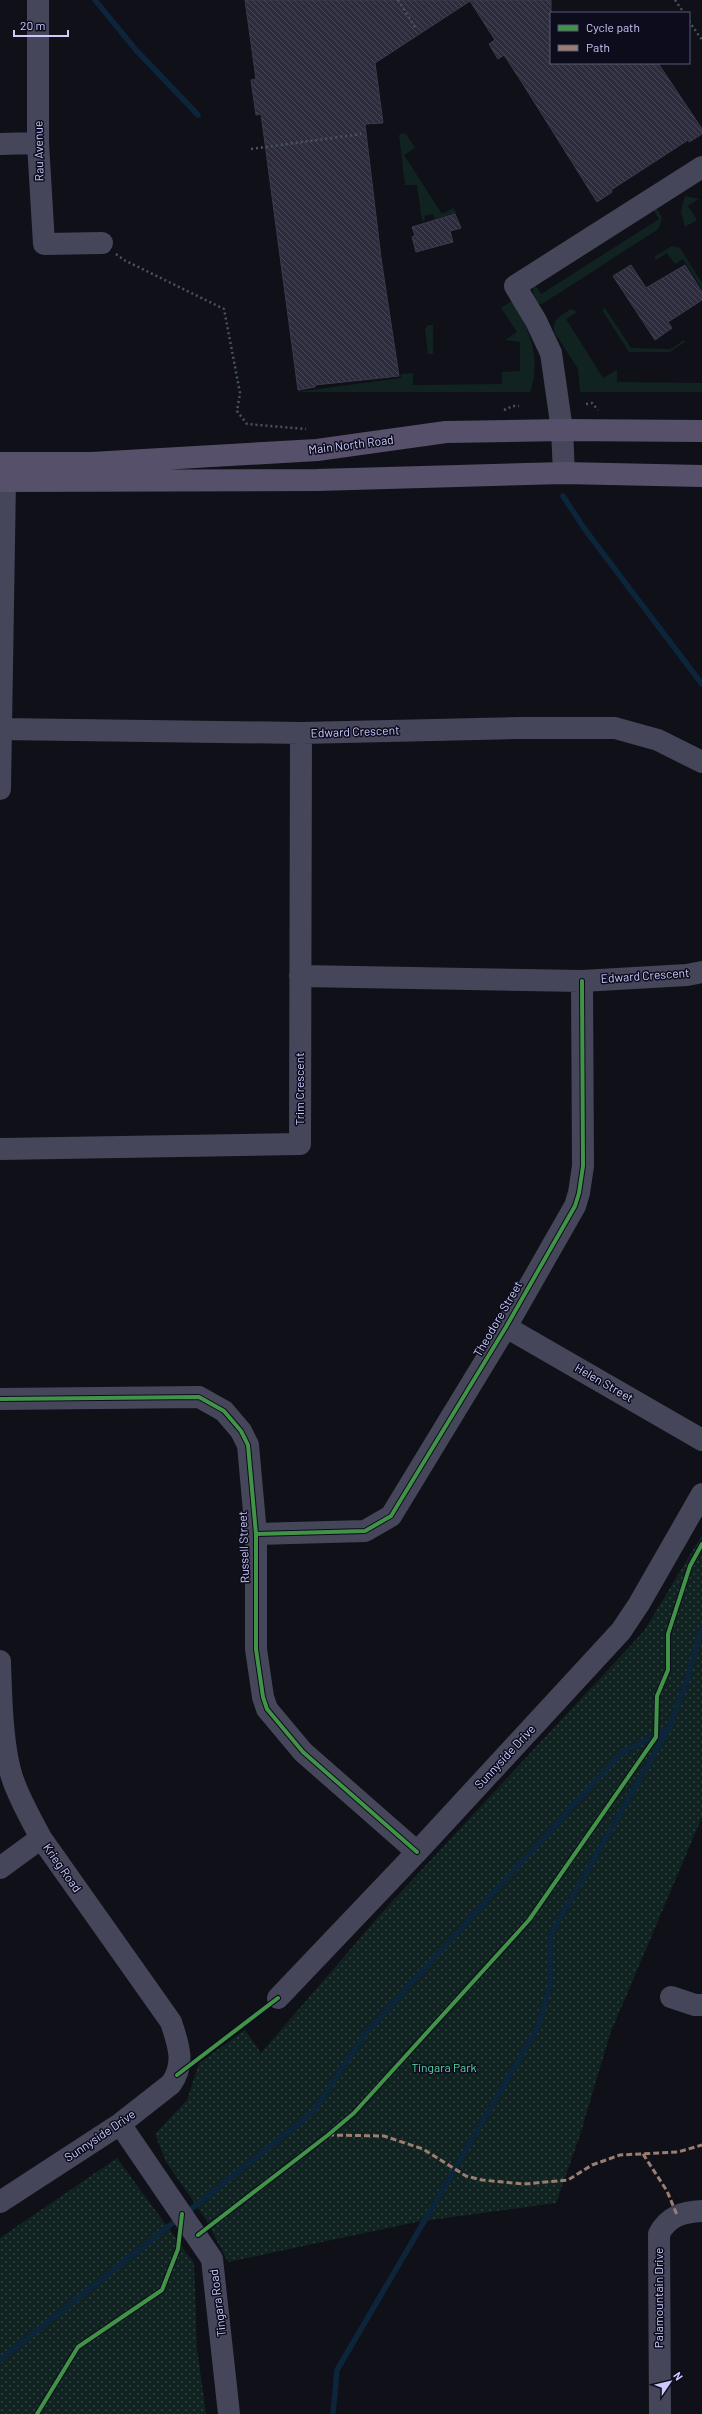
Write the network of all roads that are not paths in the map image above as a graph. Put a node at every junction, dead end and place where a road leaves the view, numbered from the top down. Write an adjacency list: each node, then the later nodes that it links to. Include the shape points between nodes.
1 (38, 0): 2 (street, Rau Avenue)
2 (38, 143): 3 (street); 5 (street, Rau Avenue, via 44,244)
3 (0, 144)
4 (702, 168): 6 (street, via 515,286 551,353)
5 (102, 243)
6 (562, 430): 7 (main road, Main North Road); 8 (street); 9 (main road, Main North Road, via 446,432 318,450 92,463 33,463)
7 (702, 431)
8 (564, 473): 9 (main road, via 324,480); 10 (main road)
9 (1, 476): 11 (street)
10 (702, 476)
11 (2, 730): 12 (street, Edward Crescent); 14 (street)
12 (301, 733): 13 (street, Edward Crescent, via 615,728 658,740); 16 (street, Trim Crescent)
13 (702, 762)
14 (0, 789)
15 (702, 972): 17 (street, Edward Crescent)
16 (300, 976): 17 (street, Edward Crescent); 18 (street, Trim Crescent, via 300,1144)
17 (582, 981): 19 (street, Theodore Street, via 583,1166 580,1193)
18 (0, 1149)
19 (506, 1327): 21 (street, Helen Street); 23 (street, Theodore Street, via 391,1516 365,1531)
20 (0, 1399): 23 (street, Russell Street, via 199,1397 224,1411 241,1431 248,1445)
21 (702, 1440)
22 (702, 1494): 26 (street, Sunnyside Drive, via 621,1631)
23 (256, 1534): 26 (street, Russell Street, via 256,1649 267,1709 302,1752)
24 (0, 1661): 25 (street, Krieg Road, via 1,1700 12,1779)
25 (41, 1838): 27 (street); 31 (street, Krieg Road, via 171,2022)
26 (417, 1852): 29 (street, Sunnyside Drive)
27 (0, 1868)
28 (671, 1997): 30 (street)
29 (278, 1998)
30 (702, 2005)
31 (181, 2054): 32 (street, Sunnyside Drive, via 177,2075 171,2084)
32 (120, 2124): 33 (street, Sunnyside Drive); 35 (street, Tingara Road, via 212,2259)
33 (0, 2202)
34 (702, 2211): 36 (street, Palamountain Drive, via 677,2215 667,2222 659,2234)
35 (230, 2414)
36 (660, 2414)

